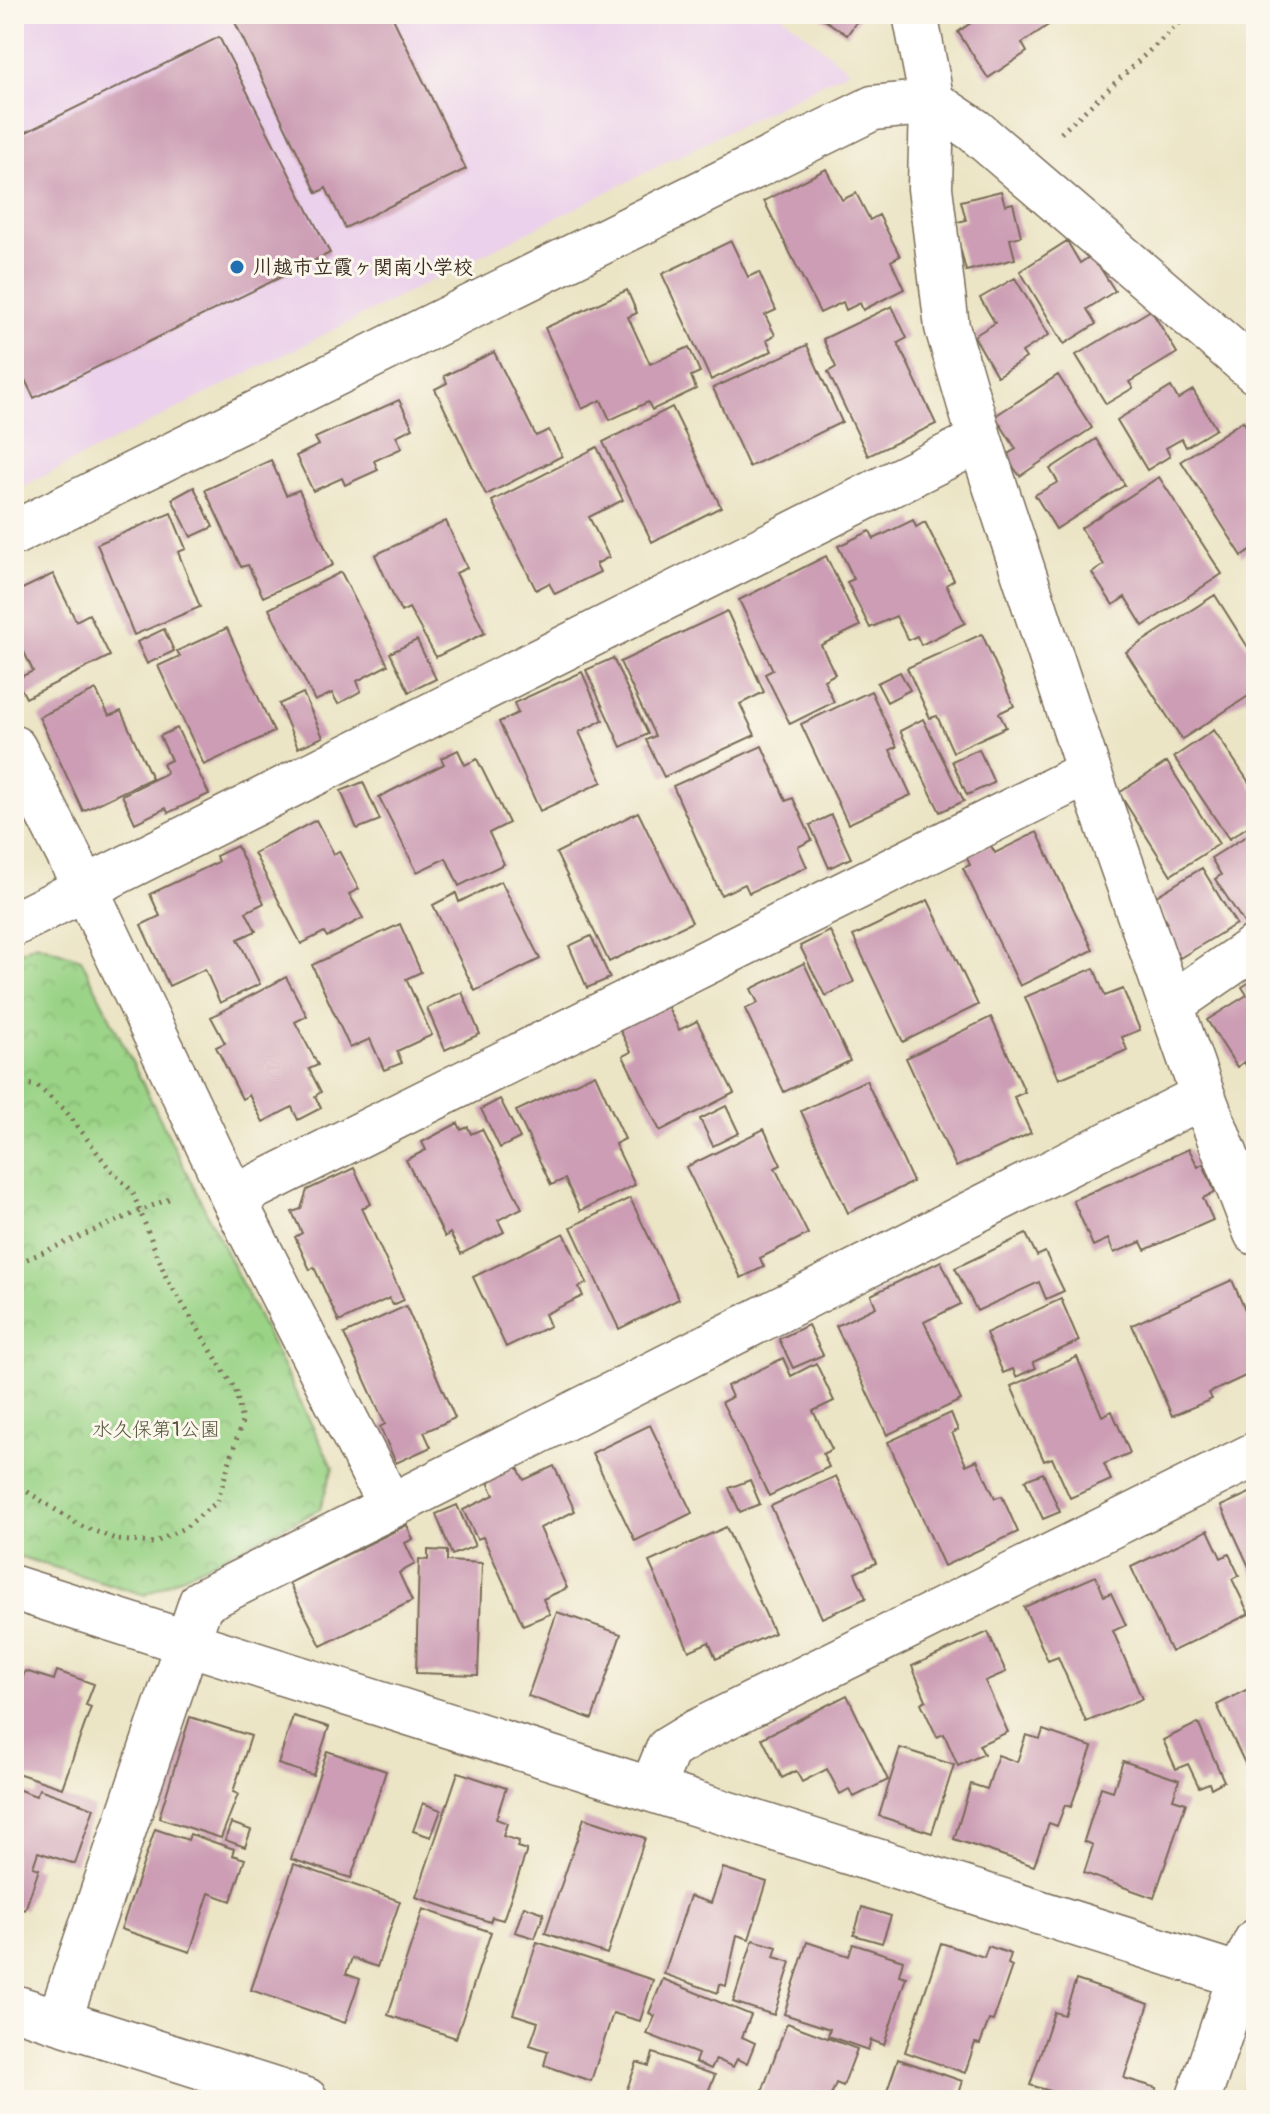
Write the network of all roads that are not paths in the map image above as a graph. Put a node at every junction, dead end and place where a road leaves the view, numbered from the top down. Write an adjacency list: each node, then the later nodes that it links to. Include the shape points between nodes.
1 (915, 14): 2 (street)
2 (932, 102): 3 (street, via 974,130); 4 (street, via 930,188 936,252 947,327); 5 (street, via 873,108)
3 (1256, 372)
4 (980, 440): 7 (street); 8 (street)
5 (14, 533)
6 (14, 748): 8 (street)
7 (1089, 772): 11 (street); 13 (street)
8 (85, 887): 9 (street); 13 (street)
9 (14, 924)
10 (1256, 946): 11 (street)
11 (1172, 1004): 12 (street)
12 (1203, 1096): 14 (street); 16 (street)
13 (228, 1186): 16 (street)
14 (1256, 1233)
15 (1256, 1454): 19 (street, via 696,1732 668,1749)
16 (389, 1504): 18 (street, via 201,1602)
17 (14, 1588): 18 (street)
18 (187, 1643): 19 (street); 22 (street)
19 (652, 1788): 20 (street)
20 (1251, 1966): 24 (street)
21 (14, 2007): 22 (street)
22 (59, 2021): 23 (street)
23 (306, 2100)
24 (1198, 2100)

